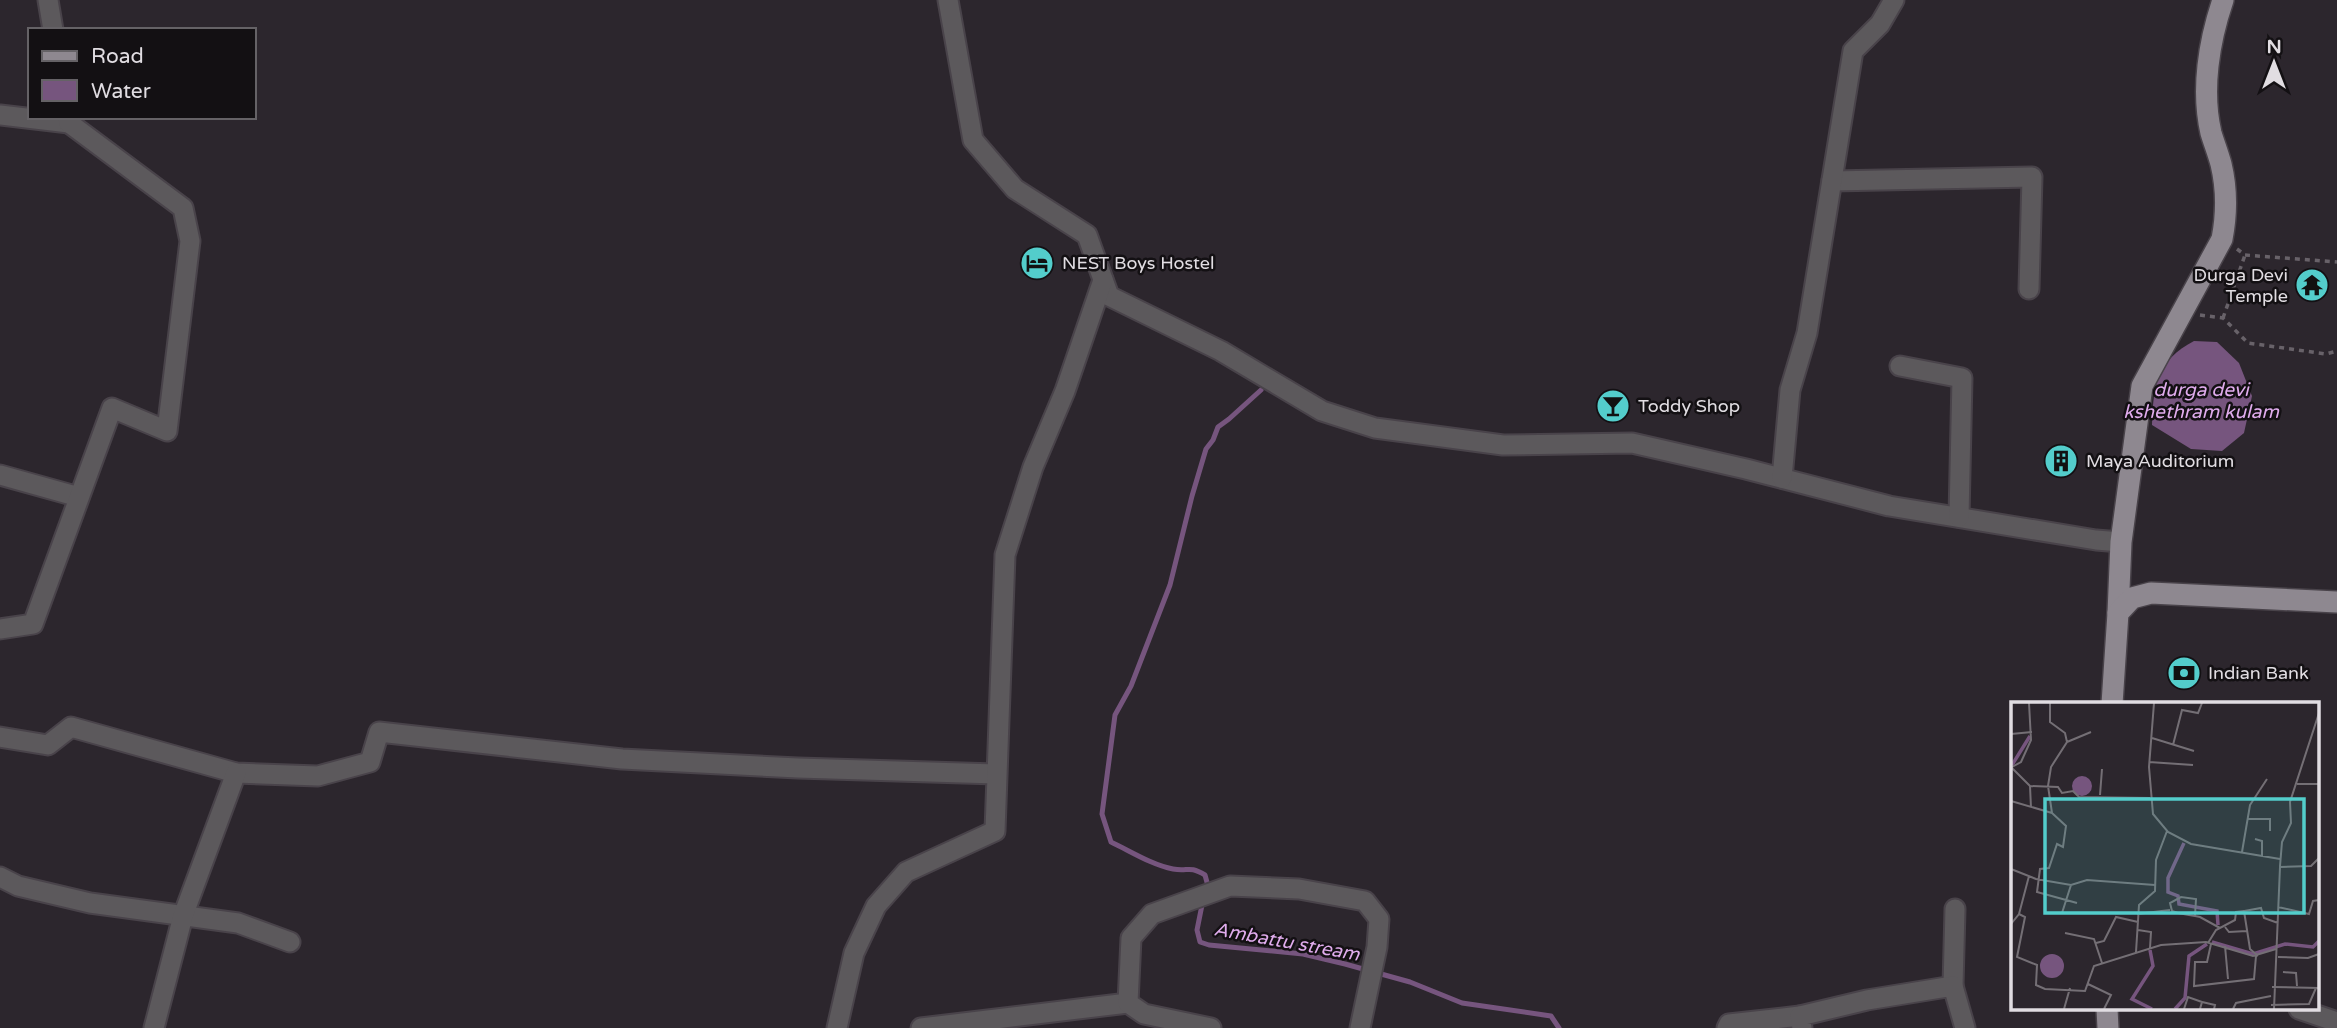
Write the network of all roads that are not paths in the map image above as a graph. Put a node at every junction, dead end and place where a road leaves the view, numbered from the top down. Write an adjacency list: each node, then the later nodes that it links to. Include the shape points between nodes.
1 (48, 0): 5 (street)
2 (948, 0): 10 (street, via 973,140 1015,188 1087,235)
3 (1894, 0): 9 (street, via 1880,24 1853,51)
4 (2223, 0): 17 (main road, via 2214,26 2207,92 2227,204 2222,239 2142,386)
5 (53, 28)
6 (0, 115): 7 (street)
7 (28, 117)
8 (68, 120): 15 (street, via 183,208 190,240 167,430 113,408)
9 (1832, 181): 11 (street, via 2032,177); 14 (street, via 1807,333 1790,390)
10 (1103, 281): 14 (street, via 1109,296 1222,351 1322,411 1375,428 1503,445 1632,443); 24 (street, via 1005,555)
11 (2029, 289)
12 (1900, 366): 16 (street, via 1962,378)
13 (0, 475): 15 (street)
14 (1782, 478): 16 (street, via 1889,506)
15 (79, 497): 20 (street, via 33,624)
16 (1959, 517): 17 (street)
17 (2121, 542): 19 (main road)
18 (2337, 603): 19 (main road, via 2151,593 2133,598)
19 (2118, 614): 21 (main road)
20 (0, 629)
21 (2112, 702)
22 (0, 737): 23 (street, via 48,745 71,727)
23 (236, 773): 24 (street, via 318,776 370,762 379,733 622,759); 27 (street)
24 (996, 774): 36 (street, via 995,831 906,872 876,906 854,953)
25 (0, 877): 27 (street, via 18,886 90,903)
26 (1955, 909): 29 (street)
27 (183, 916): 28 (street, via 238,923); 35 (street)
28 (290, 943)
29 (1953, 986): 33 (street, via 1867,1000); 41 (street)
30 (1128, 1003): 37 (street); 38 (street, via 1144,1014); 39 (street, via 1130,938 1152,914 1230,886 1299,889 1365,901 1379,919)
31 (2107, 1010): 42 (main road)
32 (2303, 1010): 34 (street)
33 (1801, 1022): 40 (street, via 1746,1021)
34 (2337, 1022)
35 (154, 1028)
36 (837, 1028)
37 (921, 1028)
38 (1211, 1028)
39 (1360, 1028)
40 (1727, 1028)
41 (1965, 1028)
42 (2108, 1028)

